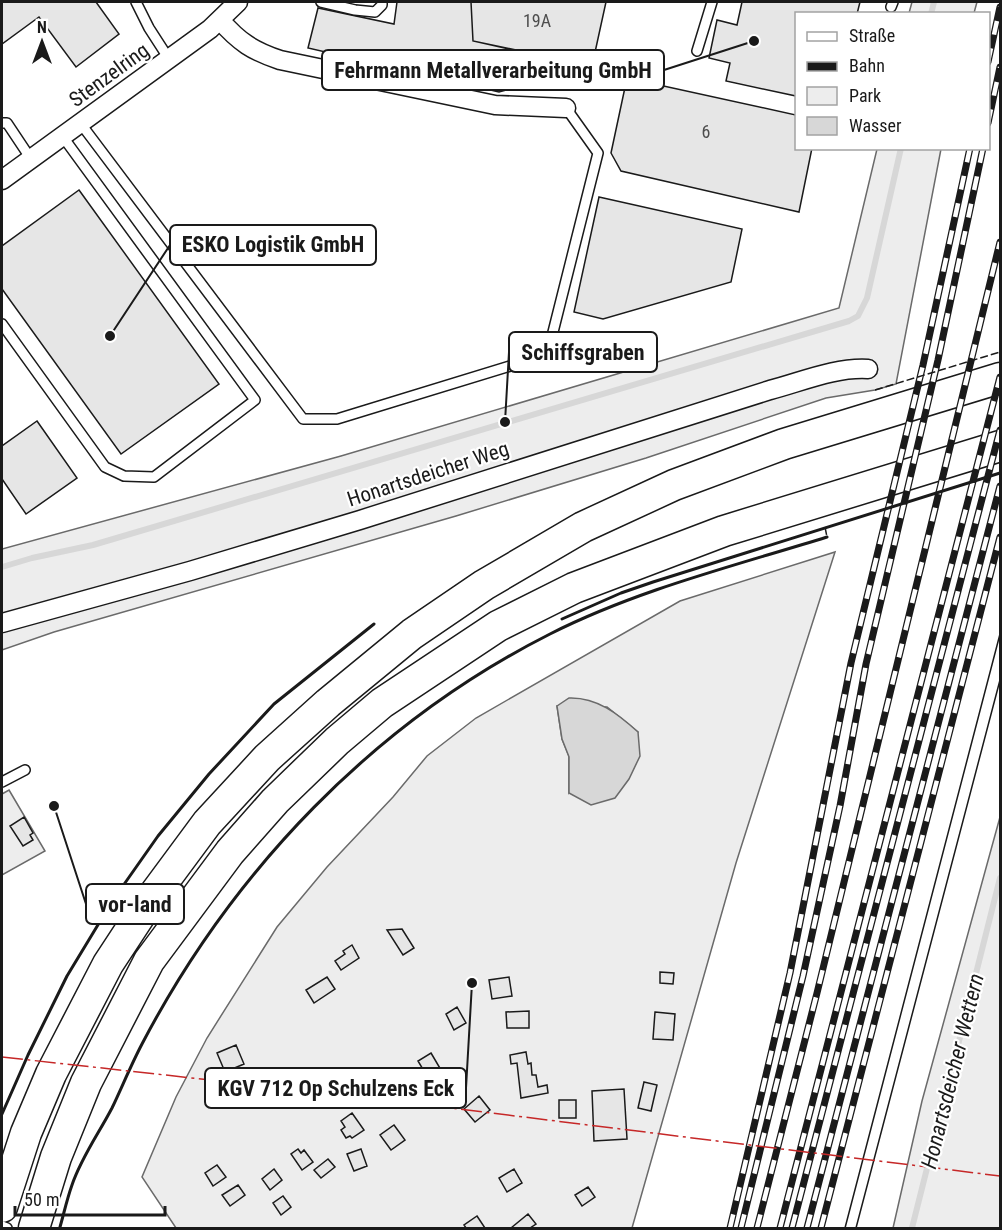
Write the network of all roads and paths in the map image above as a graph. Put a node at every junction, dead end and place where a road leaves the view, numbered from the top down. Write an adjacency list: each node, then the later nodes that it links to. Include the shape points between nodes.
1 (136, 2): 8 (lane)
2 (238, 2): 6 (street, Stenzelring)
3 (321, 2): 4 (lane, via 375,12)
4 (382, 2)
5 (712, 2): 7 (lane)
6 (220, 20): 8 (street, Stenzelring); 9 (street, via 245,45 280,60 495,105)
7 (697, 51)
8 (169, 59): 11 (street, Stenzelring)
9 (566, 108): 11 (lane, via 598,153 551,340 534,359 337,419 303,419)
10 (2, 123): 13 (lane, via 6,123)
11 (81, 124): 12 (street, Stenzelring)
12 (63, 137): 13 (street, Stenzelring); 15 (lane, via 255,400 154,477 124,476 105,467)
13 (32, 159): 14 (street, Stenzelring)
14 (2, 180)
15 (2, 324)
16 (868, 369): 19 (street, Honartsdeicher Weg, via 852,369 770,390 190,571)
17 (1000, 378): 22 (highway, via 783,444 674,485 583,527 430,622 328,703 267,758 207,823 108,964 51,1074)
18 (1000, 446): 23 (highway, via 724,531 574,588 498,626 382,703 275,801 230,852 149,961 86,1083 56,1157)
19 (2, 623)
20 (25, 770): 21 (lane)
21 (2, 782)
22 (2, 1206)
23 (35, 1225)
24 (2, 1226): 25 (lane)
25 (7, 1228)

